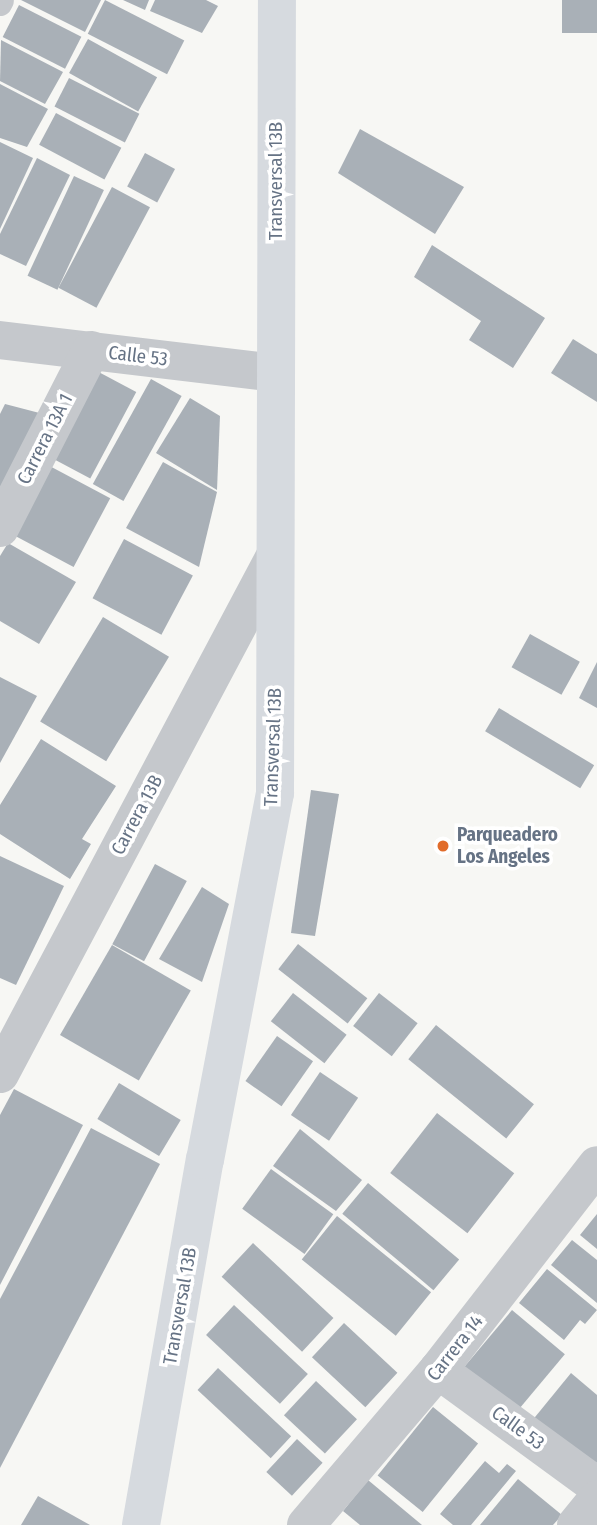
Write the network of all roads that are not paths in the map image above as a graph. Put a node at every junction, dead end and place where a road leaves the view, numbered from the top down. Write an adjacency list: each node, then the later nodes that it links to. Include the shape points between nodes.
1 (277, 0): 4 (main road, Transversal 13B)
2 (0, 340): 3 (street, Calle 53)
3 (91, 350): 4 (street, Calle 53); 5 (street, Carrera 13A 1)
4 (275, 373): 6 (main road, Transversal 13B)
5 (0, 528)
6 (275, 556): 7 (street, Carrera 13B); 12 (main road, Transversal 13B, via 275,793)
7 (0, 1074)
8 (597, 1165): 9 (street, Carrera 14)
9 (438, 1370): 10 (street, Calle 53); 13 (street, Carrera 14)
10 (597, 1486)
11 (597, 1499): 14 (street)
12 (141, 1525)
13 (306, 1525)
14 (576, 1525)

